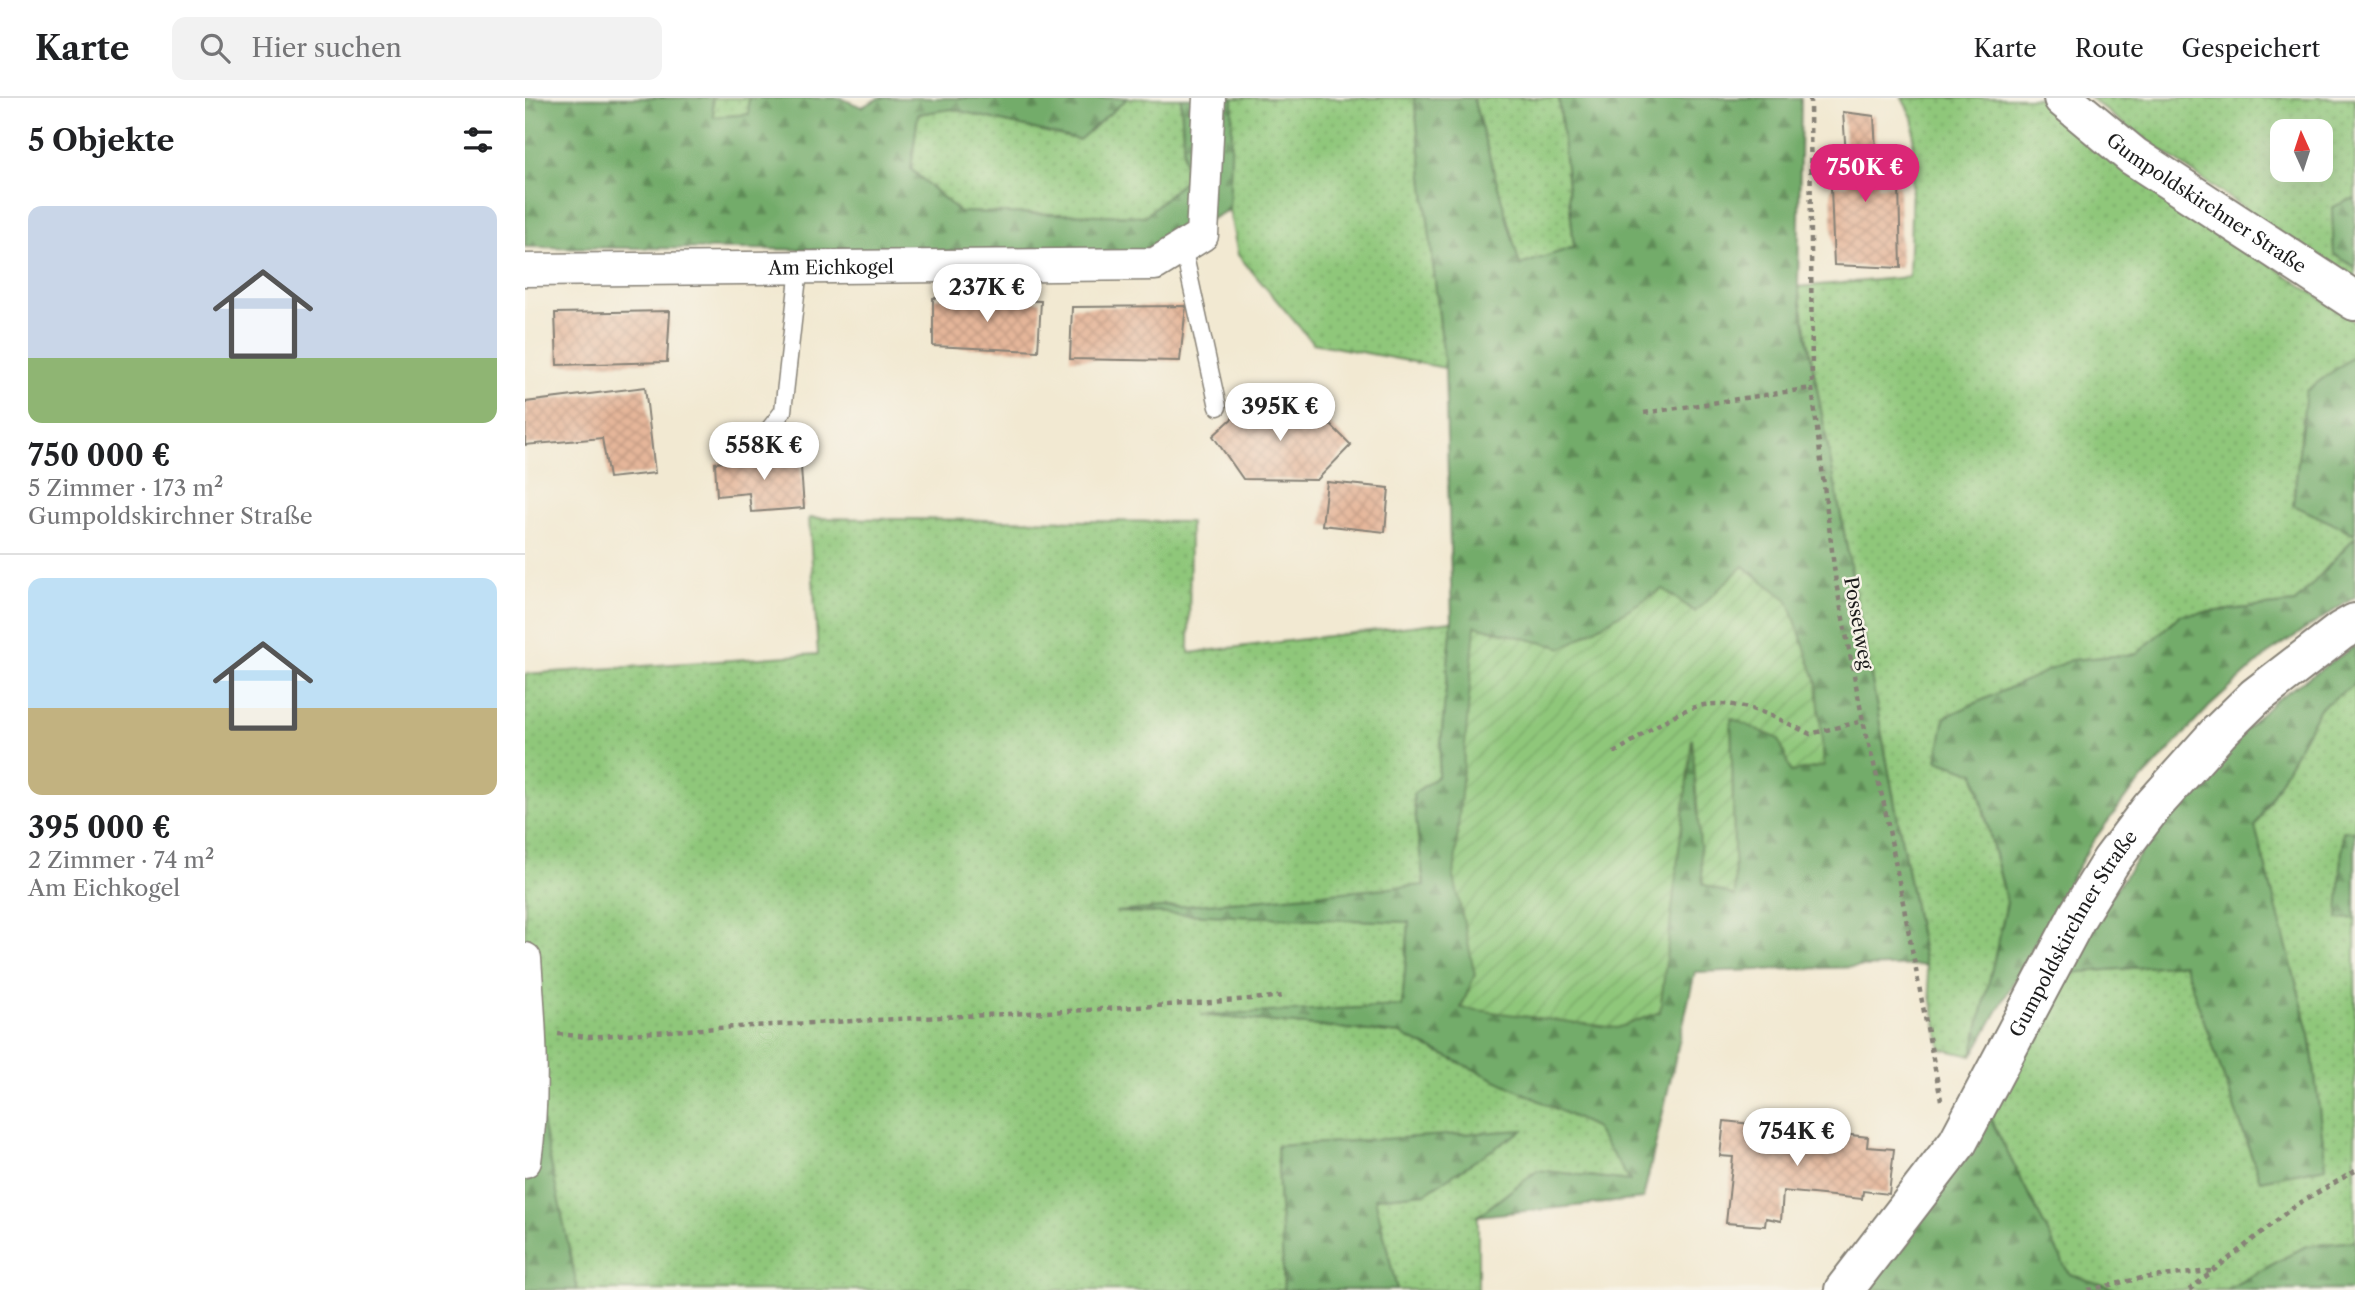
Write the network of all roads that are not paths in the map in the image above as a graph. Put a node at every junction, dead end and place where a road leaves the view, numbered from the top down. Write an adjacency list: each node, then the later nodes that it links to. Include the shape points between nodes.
1 (1209, 98): 3 (street, Am Eichkogel, via 1202,235)
2 (2063, 98): 6 (main road, Gumpoldskirchner Straße, via 2133,156)
3 (1183, 247): 4 (street, Am Eichkogel, via 1155,264); 7 (lane)
4 (799, 268): 5 (street, Am Eichkogel); 8 (lane, via 783,411 767,433)
5 (525, 270)
6 (2355, 301)
7 (1217, 407)
8 (726, 445)
9 (2355, 623): 12 (main road, Gumpoldskirchner Straße, via 2255,697 2151,808 2078,915 1958,1142)
10 (525, 959): 11 (street, via 531,1031)
11 (525, 1161)
12 (1844, 1290)

